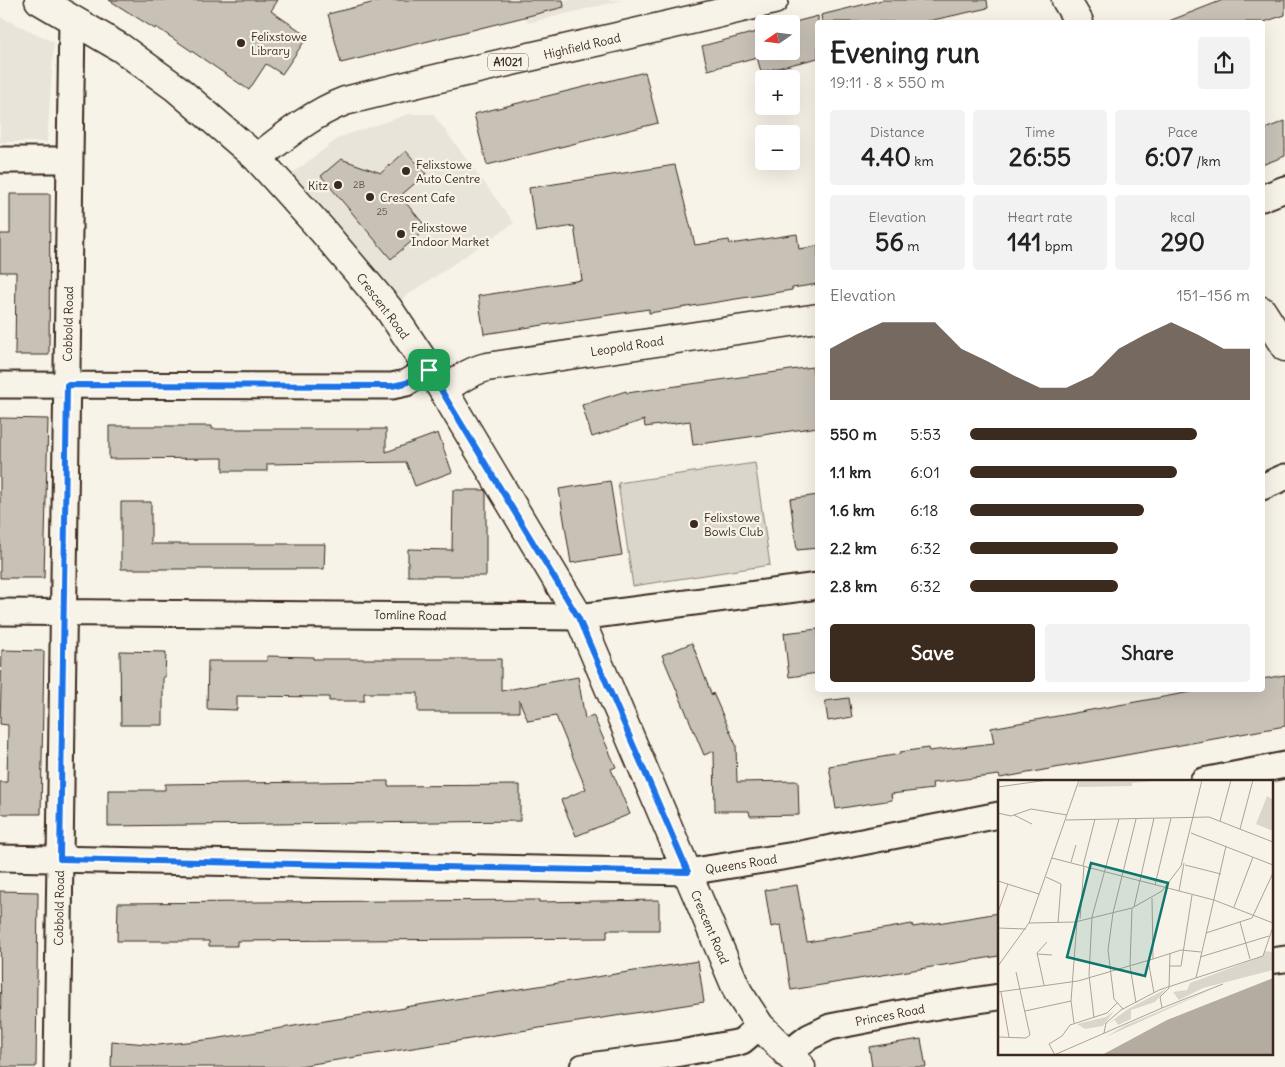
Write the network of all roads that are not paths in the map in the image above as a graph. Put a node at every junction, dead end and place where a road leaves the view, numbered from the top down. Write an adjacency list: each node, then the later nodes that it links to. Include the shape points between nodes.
1 (39, 0): 3 (main road, Crescent Road)
2 (774, 0): 4 (main road, Highfield Road / A1021, via 345,101 302,125)
3 (72, 9): 4 (main road, Crescent Road, via 176,88); 6 (street, Cobbold Road)
4 (257, 158): 12 (main road, Crescent Road, via 382,302)
5 (0, 160): 6 (street)
6 (70, 160): 13 (street, Cobbold Road)
7 (1285, 189): 8 (street)
8 (1265, 197)
9 (1265, 316): 11 (main road)
10 (815, 318): 12 (main road, Leopold Road, via 487,367 466,375)
11 (1285, 347)
12 (436, 380): 13 (street, Leopold Road, via 392,386); 20 (main road, Crescent Road)
13 (67, 385): 14 (street, Leopold Road); 18 (street, Cobbold Road)
14 (0, 386)
15 (1285, 477): 16 (street)
16 (1265, 486)
17 (815, 586): 20 (street, Tomline Road)
18 (63, 611): 19 (street, Tomline Road); 20 (street, Tomline Road); 25 (street, Cobbold Road)
19 (0, 612)
20 (578, 617): 26 (main road, Crescent Road)
21 (1285, 766): 22 (street)
22 (1208, 780)
23 (998, 815): 26 (street, Queens Road, via 801,854)
24 (0, 858): 25 (street, Queens Road)
25 (60, 859): 26 (street, Queens Road); 32 (street, Cobbold Road)
26 (688, 872): 30 (main road, Crescent Road, via 738,992)
27 (1285, 959): 28 (street)
28 (1272, 961)
29 (998, 997): 31 (street, Princes Road, via 837,1025 800,1044)
30 (760, 1026): 31 (main road, Crescent Road); 33 (street, via 736,1043)
31 (795, 1061)
32 (57, 1067)
33 (583, 1067)

